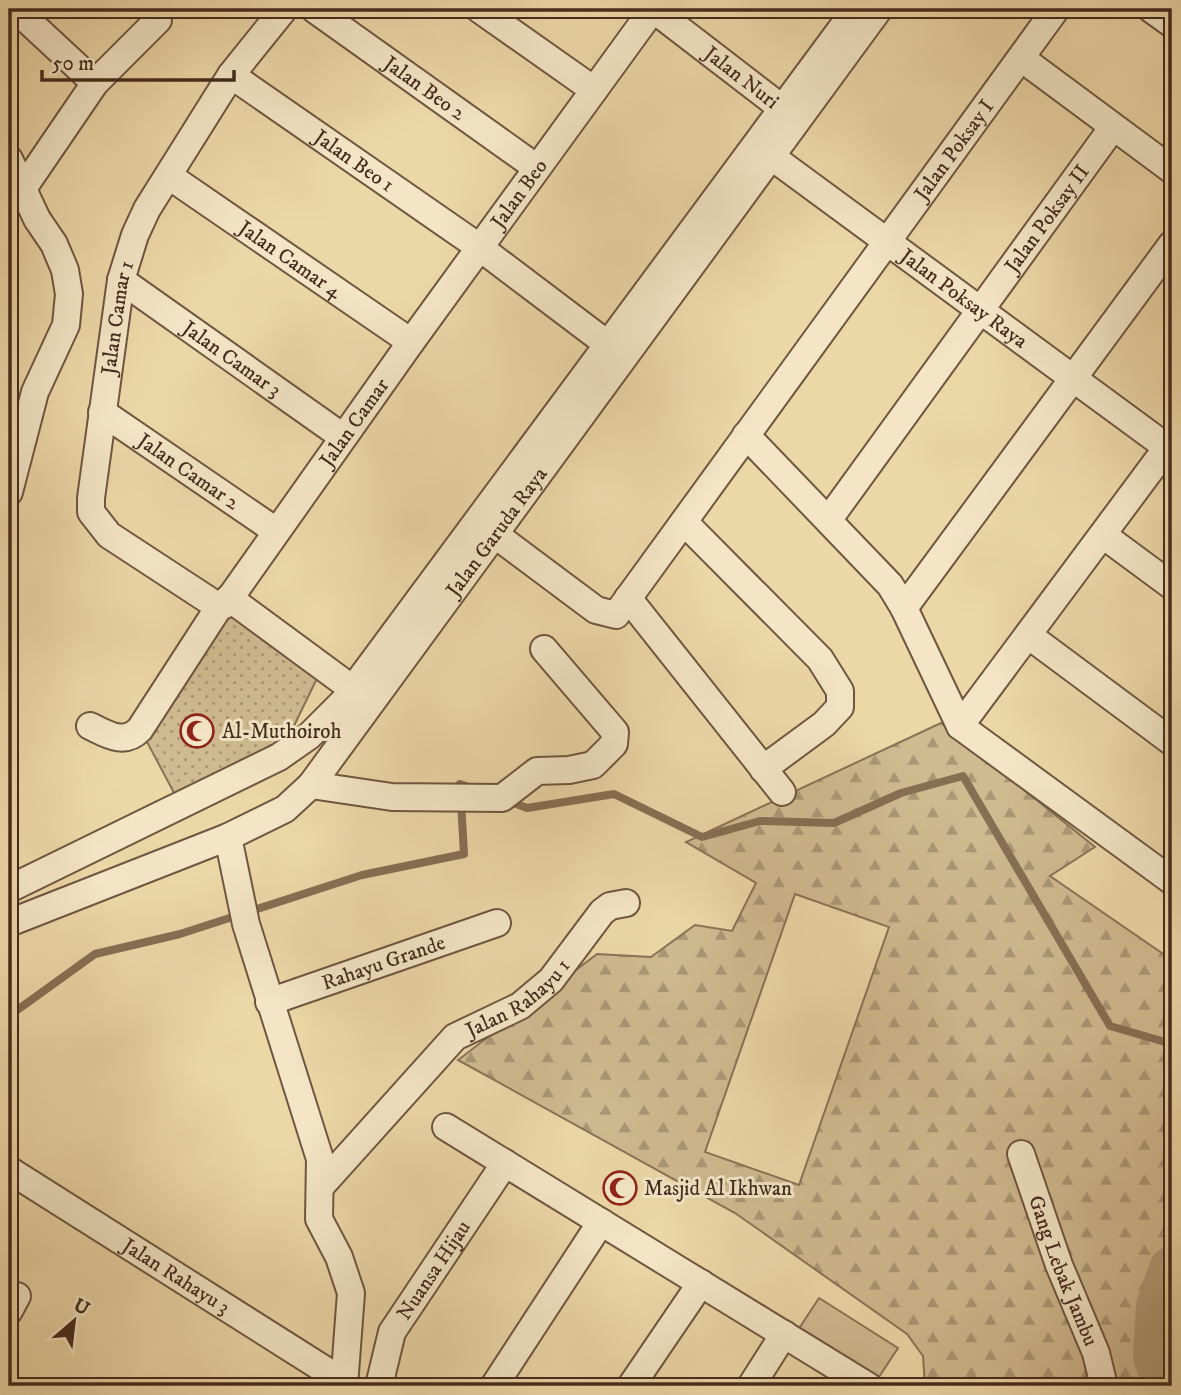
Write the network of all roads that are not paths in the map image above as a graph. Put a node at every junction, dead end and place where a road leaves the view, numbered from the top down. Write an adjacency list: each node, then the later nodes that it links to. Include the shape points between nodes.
1 (21, 9): 14 (street, via 26,19)
2 (284, 9): 13 (street, Jalan Camar 1)
3 (314, 9): 20 (street, Jalan Beo 2)
4 (479, 9): 15 (street)
5 (653, 9): 15 (street, Jalan Beo); 16 (street, Jalan Nuri)
6 (856, 9): 16 (street, Jalan Garuda Raya)
7 (879, 9): 16 (street, Jalan Garuda Raya)
8 (1056, 9): 12 (street, Jalan Poksay I)
9 (1151, 9): 11 (street)
10 (159, 20): 14 (street)
11 (1172, 24)
12 (1021, 58): 17 (street); 24 (street, Jalan Poksay I)
13 (231, 75): 22 (street, Jalan Camar 1); 26 (street, Jalan Beo 1)
14 (95, 83): 23 (street)
15 (594, 90): 20 (street, Jalan Beo)
16 (790, 115): 18 (street, Jalan Garuda Raya)
17 (1113, 127): 21 (street); 28 (street, Jalan Poksay II)
18 (764, 151): 24 (street, Jalan Poksay Raya); 29 (street, Jalan Garuda Raya)
19 (9, 159): 23 (street)
20 (537, 168): 26 (street, Jalan Beo)
21 (1172, 170)
22 (169, 176): 27 (street, Jalan Camar 1, via 135,235); 30 (street, Jalan Camar 4)
23 (22, 190): 37 (street, via 54,244 69,294 66,325 36,392)
24 (887, 242): 28 (street, Jalan Poksay Raya); 34 (street, Jalan Poksay I)
25 (1172, 244): 32 (street)
26 (479, 247): 30 (street, Jalan Camar); 31 (street, Jalan Beo)
27 (121, 280): 33 (street, Jalan Camar 1); 35 (street, Jalan Camar 3)
28 (981, 310): 32 (street, Jalan Poksay Raya); 38 (street, Jalan Poksay II)
29 (635, 322): 31 (street, Jalan Garuda Raya); 41 (street, Jalan Garuda Raya)
30 (411, 341): 35 (street, Jalan Camar)
31 (606, 343): 49 (street, Jalan Garuda Raya)
32 (1074, 377): 36 (street, Jalan Poksay Raya); 46 (street)
33 (102, 412): 40 (street, Jalan Camar 2); 45 (street, Jalan Camar 1, via 91,498 97,524 109,536)
34 (746, 435): 38 (street); 39 (street, Jalan Poksay I)
35 (342, 437): 40 (street, Jalan Camar)
36 (1171, 446): 42 (street)
37 (9, 492)
38 (829, 519): 46 (street, via 890,585)
39 (684, 522): 44 (street, Jalan Poksay I); 53 (street, via 820,659 840,691 840,707 824,724)
40 (276, 531): 45 (street, Jalan Camar)
41 (493, 533): 44 (street, via 596,610 616,615); 54 (street, Jalan Garuda Raya)
42 (1103, 535): 43 (street); 47 (street)
43 (1172, 586)
44 (628, 598): 53 (street)
45 (224, 603): 49 (street); 50 (street, Jalan Camar, via 136,734 122,739)
46 (904, 608): 51 (street)
47 (1028, 635): 51 (street); 52 (street)
48 (544, 649): 54 (street, via 615,732 614,744 593,765 537,771 502,798 392,797)
49 (354, 690): 58 (street, Jalan Garuda Raya, via 309,736 279,757)
50 (90, 726)
51 (960, 726): 57 (street)
52 (1172, 742)
53 (764, 769): 55 (street)
54 (311, 785): 56 (street, Jalan Garuda Raya, via 285,809)
55 (782, 792)
56 (228, 838): 60 (street, Jalan Garuda Raya); 62 (street)
57 (1172, 881)
58 (9, 889)
59 (626, 903): 67 (street, Jalan Rahayu 1, via 602,912 551,980 520,1006 456,1037)
60 (9, 923)
61 (498, 923): 62 (street, Rahayu Grande)
62 (269, 1002): 67 (street, via 320,1159)
63 (446, 1127): 65 (street)
64 (1020, 1154): 77 (street, Gang Lebak Jambu, via 1096,1353)
65 (505, 1163): 68 (street); 72 (street, Nuansa Hijau, via 393,1332)
66 (9, 1170): 71 (street, Jalan Rahayu 3)
67 (321, 1186): 71 (street, via 320,1219 351,1293)
68 (601, 1222): 69 (street); 73 (street)
69 (701, 1283): 70 (street); 74 (street)
70 (784, 1334): 75 (street); 76 (street)
71 (344, 1384)
72 (379, 1386)
73 (494, 1386)
74 (631, 1386)
75 (751, 1386)
76 (868, 1386)
77 (1104, 1386)

